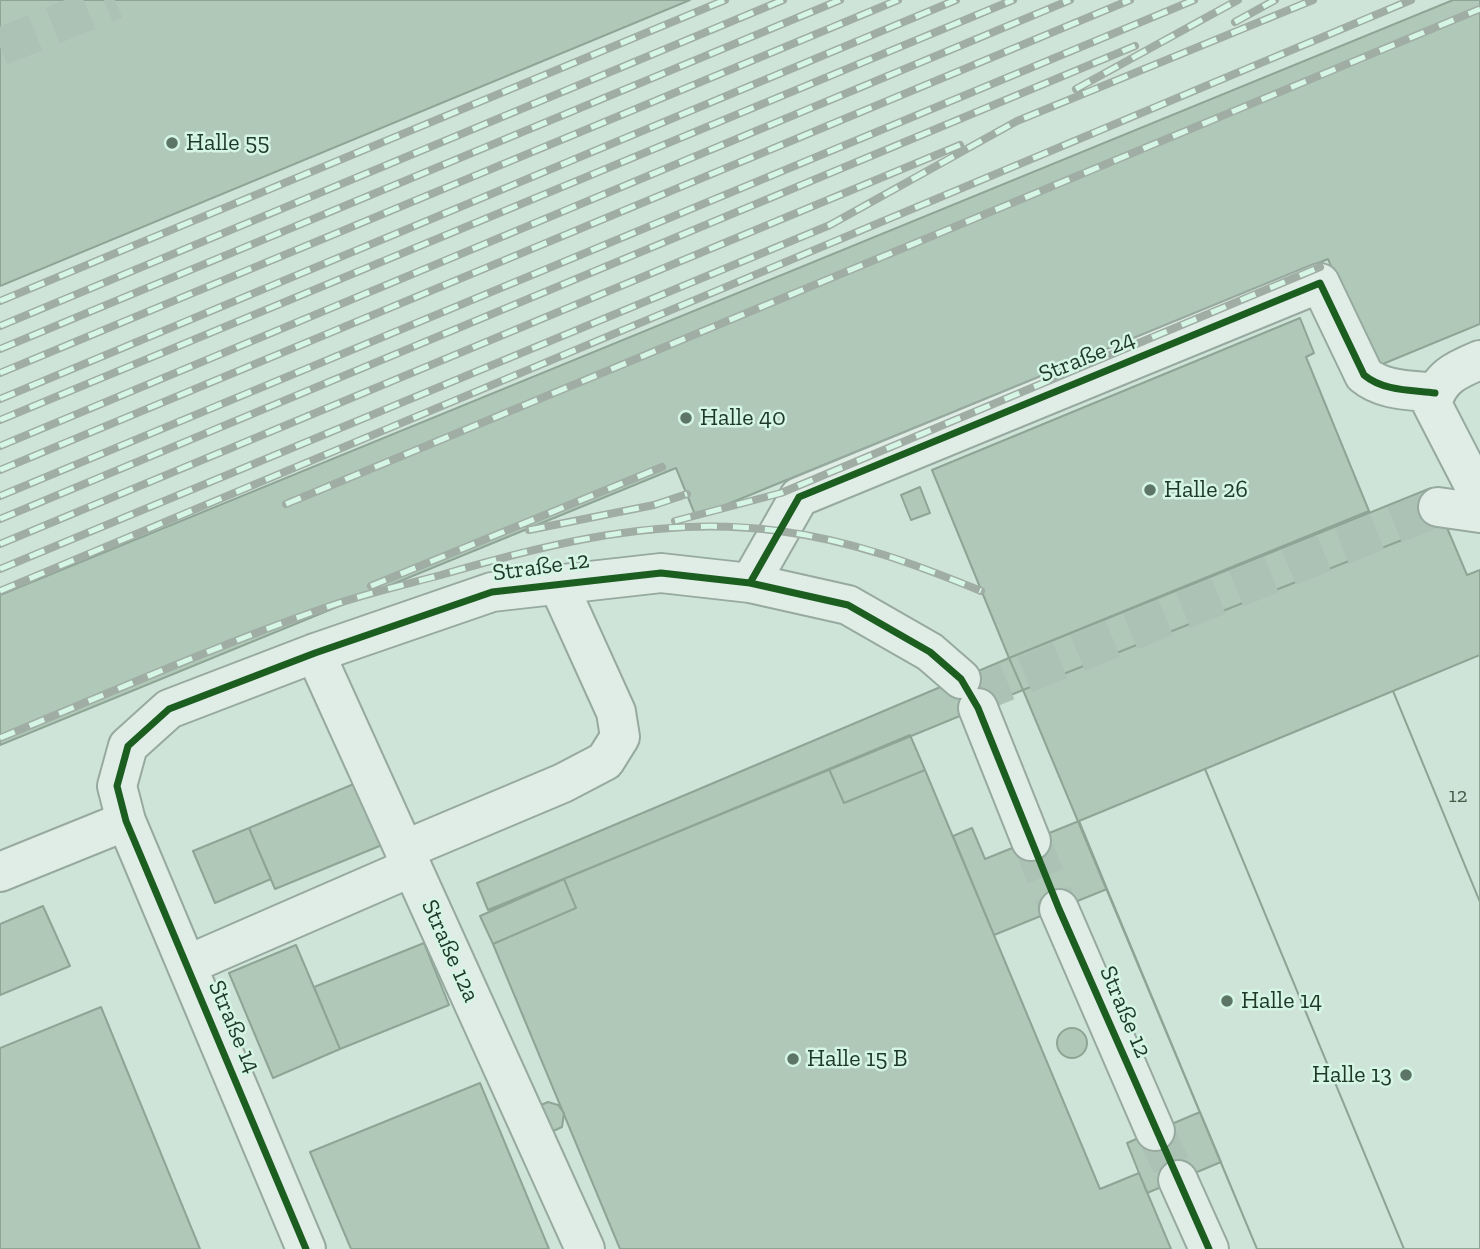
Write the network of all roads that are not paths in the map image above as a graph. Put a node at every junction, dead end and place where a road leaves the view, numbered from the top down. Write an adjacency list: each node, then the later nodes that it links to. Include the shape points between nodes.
1 (1480, 360): 2 (street, via 1451,373)
2 (1435, 393): 3 (street, via 1432,404); 6 (street, Straße 24, via 1393,388 1364,374 1320,283 799,497)
3 (1480, 497)
4 (1438, 507): 5 (street)
5 (1480, 513)
6 (750, 583): 7 (street, Straße 12, via 661,573); 10 (street, Straße 12, via 848,605 930,652 970,693)
7 (558, 584): 8 (street, Straße 12, via 492,592); 11 (street, via 616,712 620,737 605,761)
8 (315, 653): 9 (street, Straße 12, via 169,709 128,746 117,786); 11 (street, Straße 12a)
9 (126, 821): 12 (street); 14 (street, Straße 14)
10 (1031, 841)
11 (408, 858): 14 (street); 18 (street, Straße 12a)
12 (0, 872)
13 (1059, 909): 15 (street, Straße 12)
14 (187, 965): 17 (street, Straße 14)
15 (1155, 1131)
16 (1178, 1180): 19 (street)
17 (306, 1249)
18 (585, 1249)
19 (1209, 1249)

